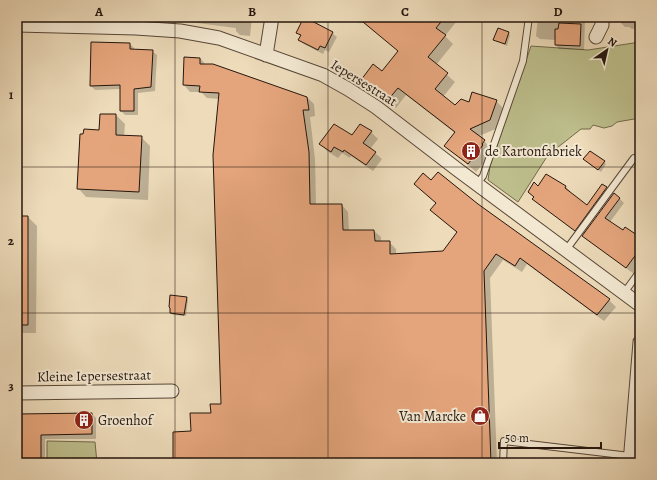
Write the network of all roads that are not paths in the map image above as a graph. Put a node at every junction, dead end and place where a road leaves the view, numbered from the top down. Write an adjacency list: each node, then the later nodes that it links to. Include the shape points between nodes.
1 (272, 17): 6 (street)
2 (529, 17): 8 (lane, via 523,61)
3 (602, 17): 5 (street, via 602,25)
4 (17, 25): 6 (street, Iepersestraat, via 180,31 219,38)
5 (596, 37)
6 (266, 55): 8 (street, Iepersestraat, via 323,75 348,88 376,106)
7 (640, 160): 9 (lane, via 634,158)
8 (478, 184): 9 (street, Iepersestraat)
9 (566, 250): 11 (street, Iepersestraat)
10 (640, 271): 11 (lane)
11 (624, 293): 12 (street, Iepersestraat)
12 (640, 305)
13 (640, 342): 16 (street)
14 (172, 391): 15 (street, Kleine Iepersestraat)
15 (17, 393)
16 (630, 459): 17 (lane, via 504,441)
17 (503, 463)

